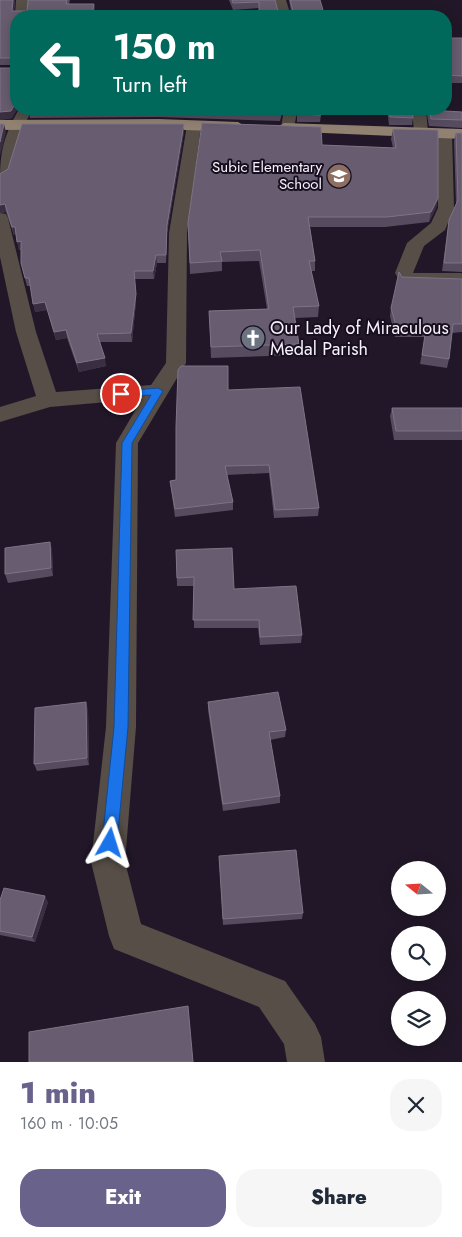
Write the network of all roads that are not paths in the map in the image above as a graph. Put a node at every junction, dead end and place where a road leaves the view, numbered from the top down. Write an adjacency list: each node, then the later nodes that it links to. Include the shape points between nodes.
1 (23, 115): 5 (street)
2 (290, 115): 9 (street)
3 (420, 115): 10 (street)
4 (0, 125): 5 (main road)
5 (17, 125): 6 (main road); 12 (street)
6 (194, 125): 7 (main road); 16 (street, via 178,232 176,363)
7 (249, 127)
8 (269, 128): 9 (main road)
9 (288, 128): 10 (main road)
10 (421, 132): 11 (main road)
11 (454, 134): 15 (street, via 444,156 446,208 439,226 416,243 404,273 408,279 416,280)
12 (5, 148): 13 (street)
13 (0, 176)
14 (0, 218): 17 (street, via 26,332)
15 (462, 279)
16 (158, 391): 17 (street); 19 (street, via 127,443 121,727 108,862 126,936 272,994 302,1037)
17 (48, 400): 18 (street)
18 (0, 415)
19 (306, 1062)

